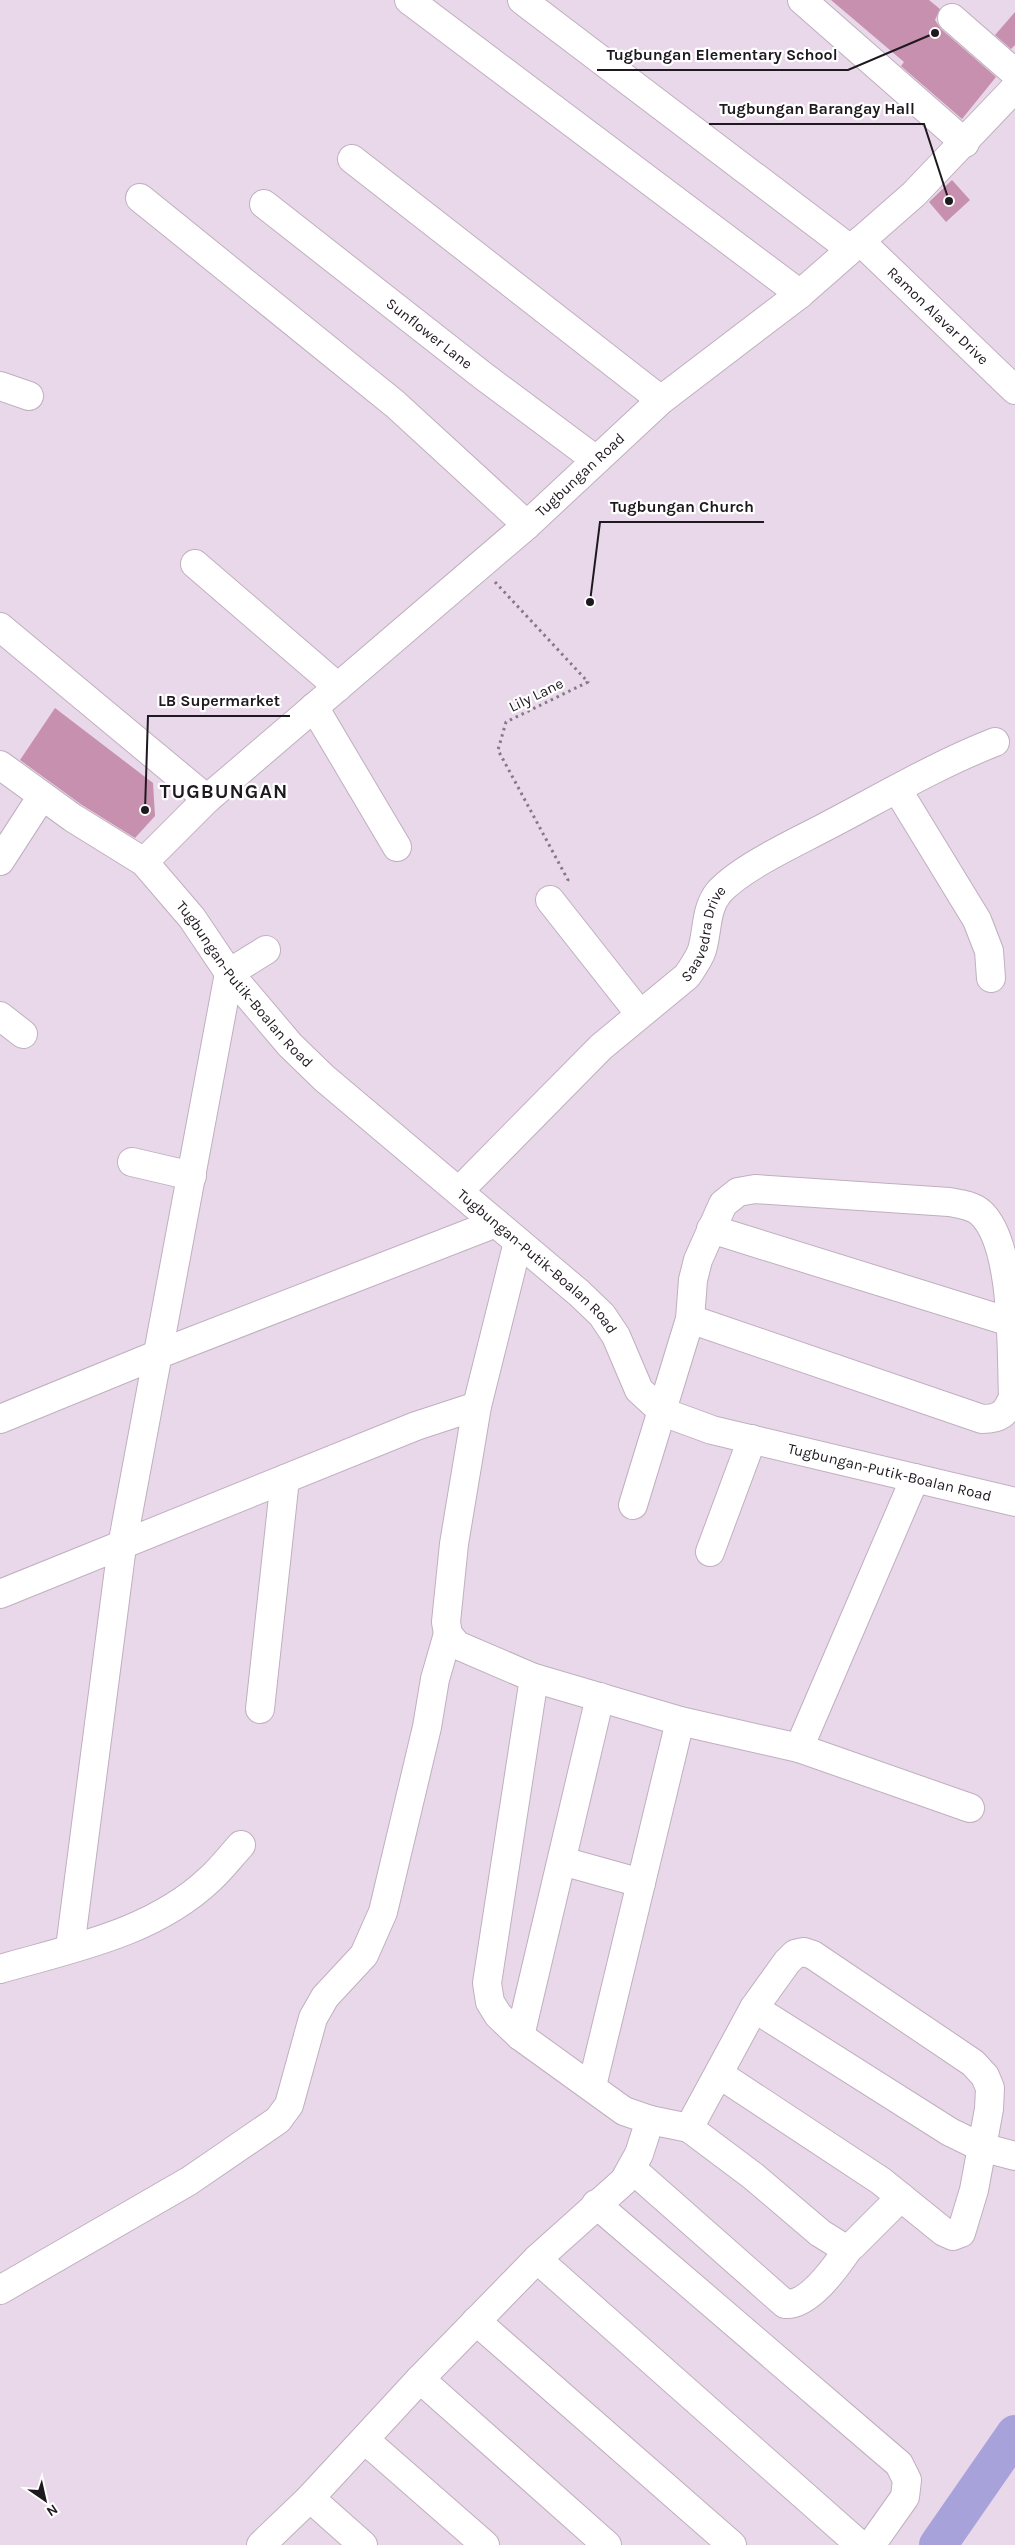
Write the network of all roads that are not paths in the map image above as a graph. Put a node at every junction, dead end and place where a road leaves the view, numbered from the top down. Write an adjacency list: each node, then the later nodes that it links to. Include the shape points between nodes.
1 (408, 0): 12 (street)
2 (522, 0): 11 (street, Ramon Alavar Drive)
3 (802, 0): 7 (street)
4 (952, 18): 5 (street)
5 (1015, 73)
6 (1015, 88): 7 (street, Tugbungan Road)
7 (965, 143): 11 (street, Tugbungan Road, via 914,194)
8 (352, 160): 16 (street)
9 (140, 198): 18 (street, via 388,397)
10 (264, 204): 17 (street, Sunflower Lane)
11 (855, 245): 12 (street, Tugbungan Road); 14 (street, Ramon Alavar Drive)
12 (800, 294): 16 (street, Tugbungan Road)
13 (0, 386): 15 (street)
14 (1015, 390)
15 (29, 396)
16 (661, 400): 17 (street, Tugbungan Road)
17 (596, 460): 18 (street, Tugbungan Road)
18 (527, 525): 21 (street, Tugbungan Road)
19 (196, 564): 21 (street)
20 (0, 627): 27 (street)
21 (338, 687): 22 (street, Tugbungan Road)
22 (314, 708): 27 (street, Tugbungan Road); 28 (street)
23 (994, 742): 25 (street, Saavedra Drive)
24 (0, 765): 26 (street, Tugbungan-Putik-Boalan Road)
25 (897, 789): 34 (street, via 977,920 989,951); 35 (street, Saavedra Drive, via 797,842 733,880 718,893 711,907 696,964 687,976)
26 (22, 790): 29 (street); 30 (street, Tugbungan-Putik-Boalan Road)
27 (207, 798): 30 (street, Tugbungan Road)
28 (397, 847)
29 (0, 861)
30 (144, 862): 33 (street, Tugbungan-Putik-Boalan Road, via 192,918)
31 (550, 900): 35 (street)
32 (266, 950): 33 (street)
33 (229, 973): 39 (street); 40 (street, Tugbungan-Putik-Boalan Road, via 290,1045 324,1078)
34 (991, 978)
35 (639, 1013): 40 (street, Saavedra Drive)
36 (0, 1016): 37 (street)
37 (23, 1034)
38 (132, 1162): 39 (street)
39 (192, 1176): 46 (street)
40 (458, 1191): 41 (street, Tugbungan-Putik-Boalan Road)
41 (496, 1223): 43 (street, Tugbungan-Putik-Boalan Road); 46 (street)
42 (711, 1229): 44 (street, via 693,1280); 45 (street); 45 (street, via 723,1204 738,1192 755,1189 967,1205 979,1212 995,1232 1004,1256)
43 (518, 1242): 47 (street); 48 (street, Tugbungan-Putik-Boalan Road, via 602,1315 616,1336 639,1390)
44 (690, 1319): 45 (street, via 982,1419 996,1419 1007,1411 1013,1398); 48 (street)
45 (1010, 1322)
46 (159, 1354): 49 (street); 55 (street)
47 (477, 1406): 52 (street, via 416,1426); 58 (street, via 454,1544 446,1622)
48 (662, 1412): 50 (street, Tugbungan-Putik-Boalan Road, via 712,1430); 54 (street)
49 (0, 1419)
50 (752, 1439): 51 (street, Tugbungan-Putik-Boalan Road); 56 (street)
51 (915, 1478): 53 (street, Tugbungan-Putik-Boalan Road); 63 (street)
52 (285, 1479): 55 (street); 61 (street)
53 (1015, 1502)
54 (633, 1505)
55 (122, 1546): 57 (street); 68 (street)
56 (710, 1552)
57 (0, 1594)
58 (448, 1634): 59 (street, via 457,1645); 83 (street, via 435,1678 383,1912 364,1955 325,1997 313,2018 289,2105 278,2120 189,2181)
59 (534, 1678): 60 (street); 71 (street, via 487,1984 490,2002)
60 (600, 1697): 62 (street); 66 (street)
61 (260, 1709)
62 (680, 1721): 63 (street); 67 (street)
63 (799, 1748): 64 (street)
64 (970, 1808)
65 (241, 1845): 68 (street, via 210,1880 173,1907 120,1934)
66 (562, 1861): 67 (street); 71 (street)
67 (641, 1883): 73 (street)
68 (70, 1948): 69 (street)
69 (0, 1969)
70 (754, 2008): 72 (street); 76 (street, via 950,2132); 76 (street, via 795,1954 813,1955 973,2063 985,2076 990,2088 989,2109)
71 (520, 2036): 73 (street)
72 (719, 2074): 75 (street); 79 (street, via 882,2181)
73 (592, 2086): 74 (street, via 624,2111)
74 (650, 2120): 75 (street); 78 (street)
75 (689, 2128): 81 (street, via 753,2176 820,2233)
76 (981, 2147): 77 (street); 79 (street, via 968,2216 959,2236 944,2232)
77 (1015, 2156)
78 (632, 2169): 80 (street, via 617,2188); 81 (street, via 785,2304 795,2305 807,2297)
79 (901, 2197): 81 (street)
80 (596, 2204): 82 (street); 94 (street, via 899,2464 907,2480 905,2497)
81 (849, 2248)
82 (537, 2259): 84 (street); 93 (street)
83 (0, 2290)
84 (476, 2321): 85 (street); 92 (street)
85 (420, 2379): 86 (street); 91 (street)
86 (365, 2440): 87 (street); 90 (street)
87 (310, 2498): 88 (street); 89 (street)
88 (261, 2545)
89 (363, 2545)
90 (485, 2545)
91 (607, 2545)
92 (732, 2545)
93 (860, 2545)
94 (871, 2545)

